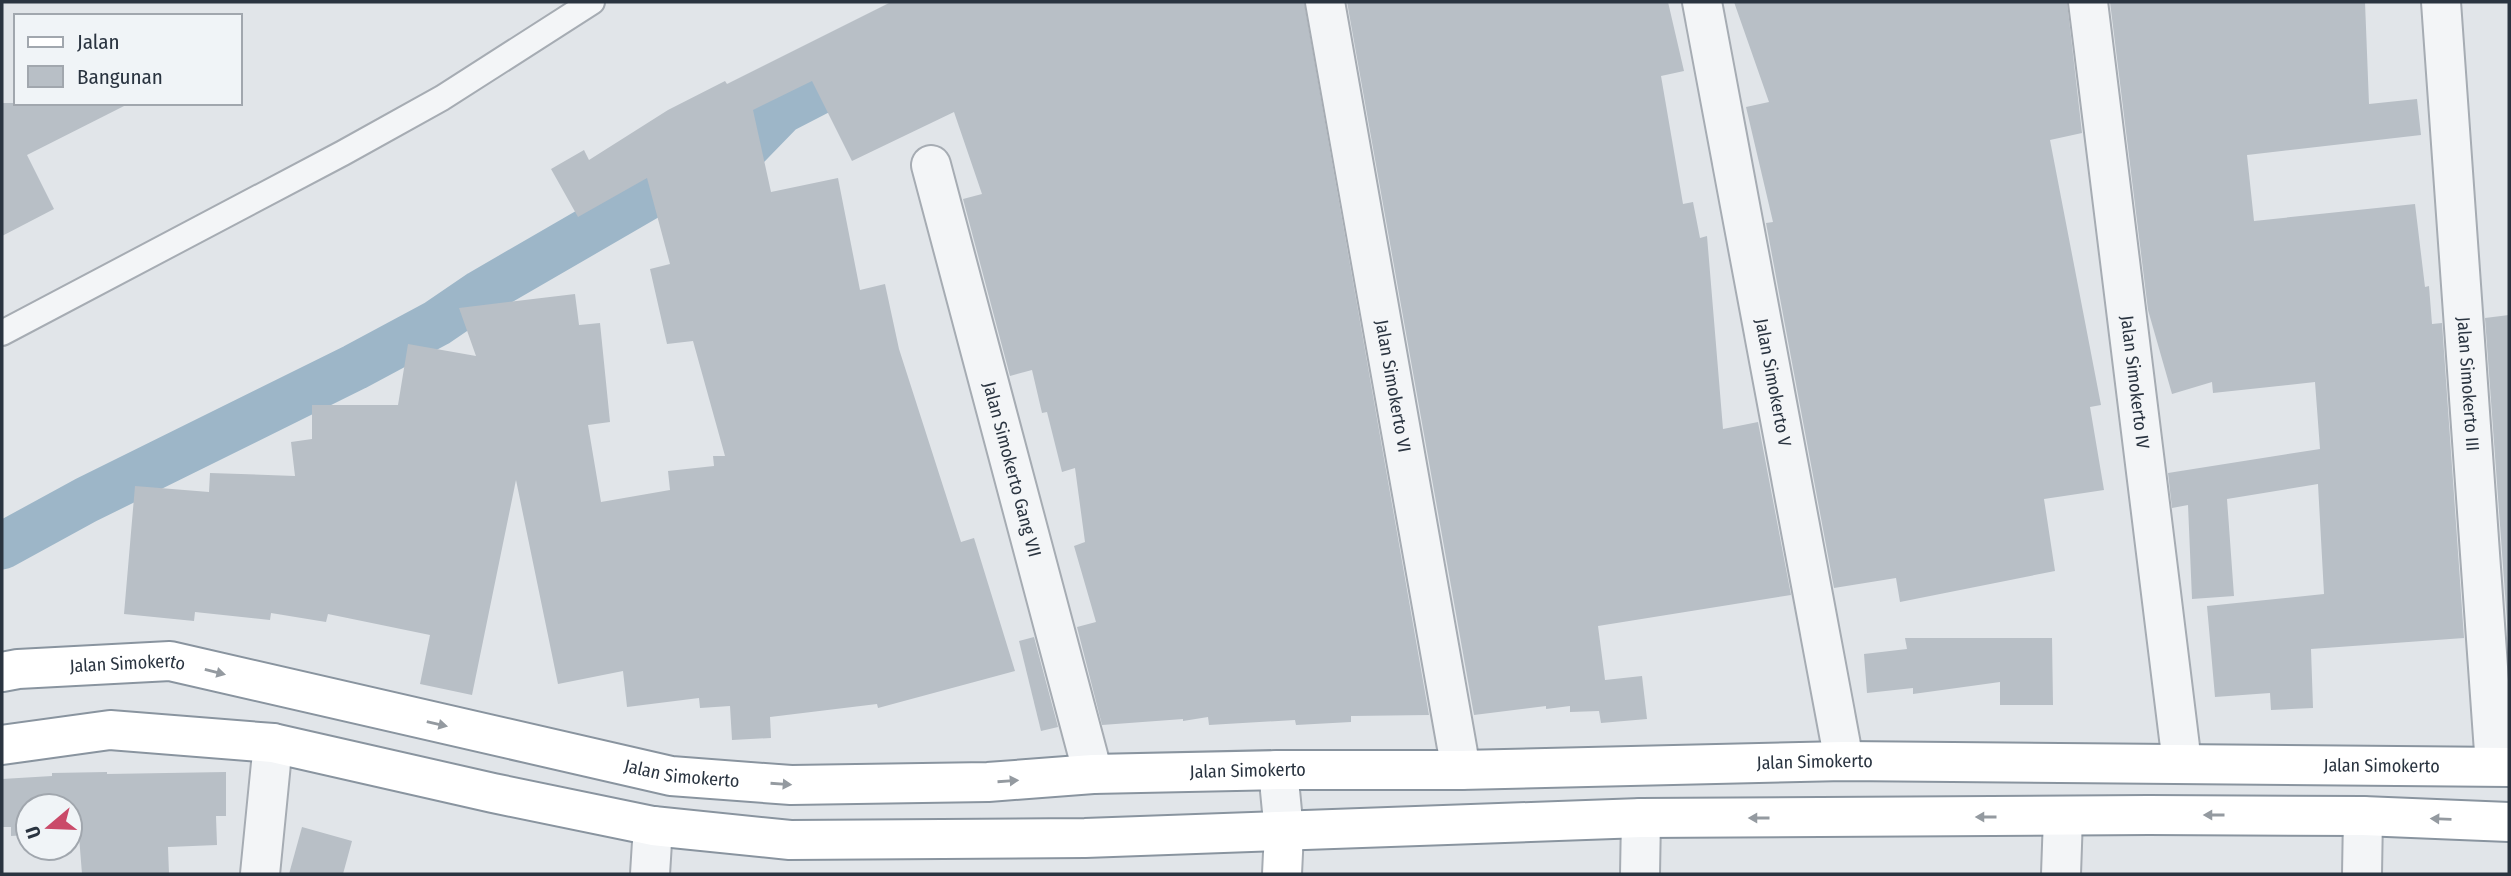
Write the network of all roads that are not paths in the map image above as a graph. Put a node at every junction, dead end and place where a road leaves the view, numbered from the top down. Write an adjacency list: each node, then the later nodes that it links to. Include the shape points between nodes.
1 (592, 2): 7 (lane, via 442,98)
2 (1325, 2): 15 (street, Jalan Simokerto VI)
3 (1702, 2): 11 (street, Jalan Simokerto V)
4 (2088, 2): 12 (street, Jalan Simokerto IV)
5 (2441, 2): 13 (street, Jalan Simokerto III)
6 (931, 164): 16 (street, Jalan Simokerto Gang VII)
7 (2, 333)
8 (2, 673): 16 (main road, Jalan Simokerto, one-way to 16, via 18,668 170,661 671,776 791,785 988,782)
9 (273, 743): 10 (main road, via 110,730); 21 (main road); 23 (street)
10 (2, 745)
11 (1844, 761): 12 (main road, Jalan Simokerto); 15 (main road, Jalan Simokerto)
12 (2182, 763): 13 (main road, Jalan Simokerto)
13 (2502, 767)
14 (1278, 770): 15 (main road, Jalan Simokerto); 16 (main road, Jalan Simokerto); 22 (street)
15 (1461, 770)
16 (1093, 774)
17 (2363, 816): 18 (main road, one-way to 18); 20 (main road, one-way to 17); 28 (street)
18 (2063, 817): 19 (main road, one-way to 19); 27 (street)
19 (1642, 818): 22 (main road); 26 (street)
20 (2509, 822)
21 (653, 826): 22 (main road, via 790,840); 24 (street)
22 (1284, 832): 25 (main road)
23 (260, 874)
24 (650, 874)
25 (1282, 874)
26 (1640, 874)
27 (2061, 874)
28 (2362, 874)

